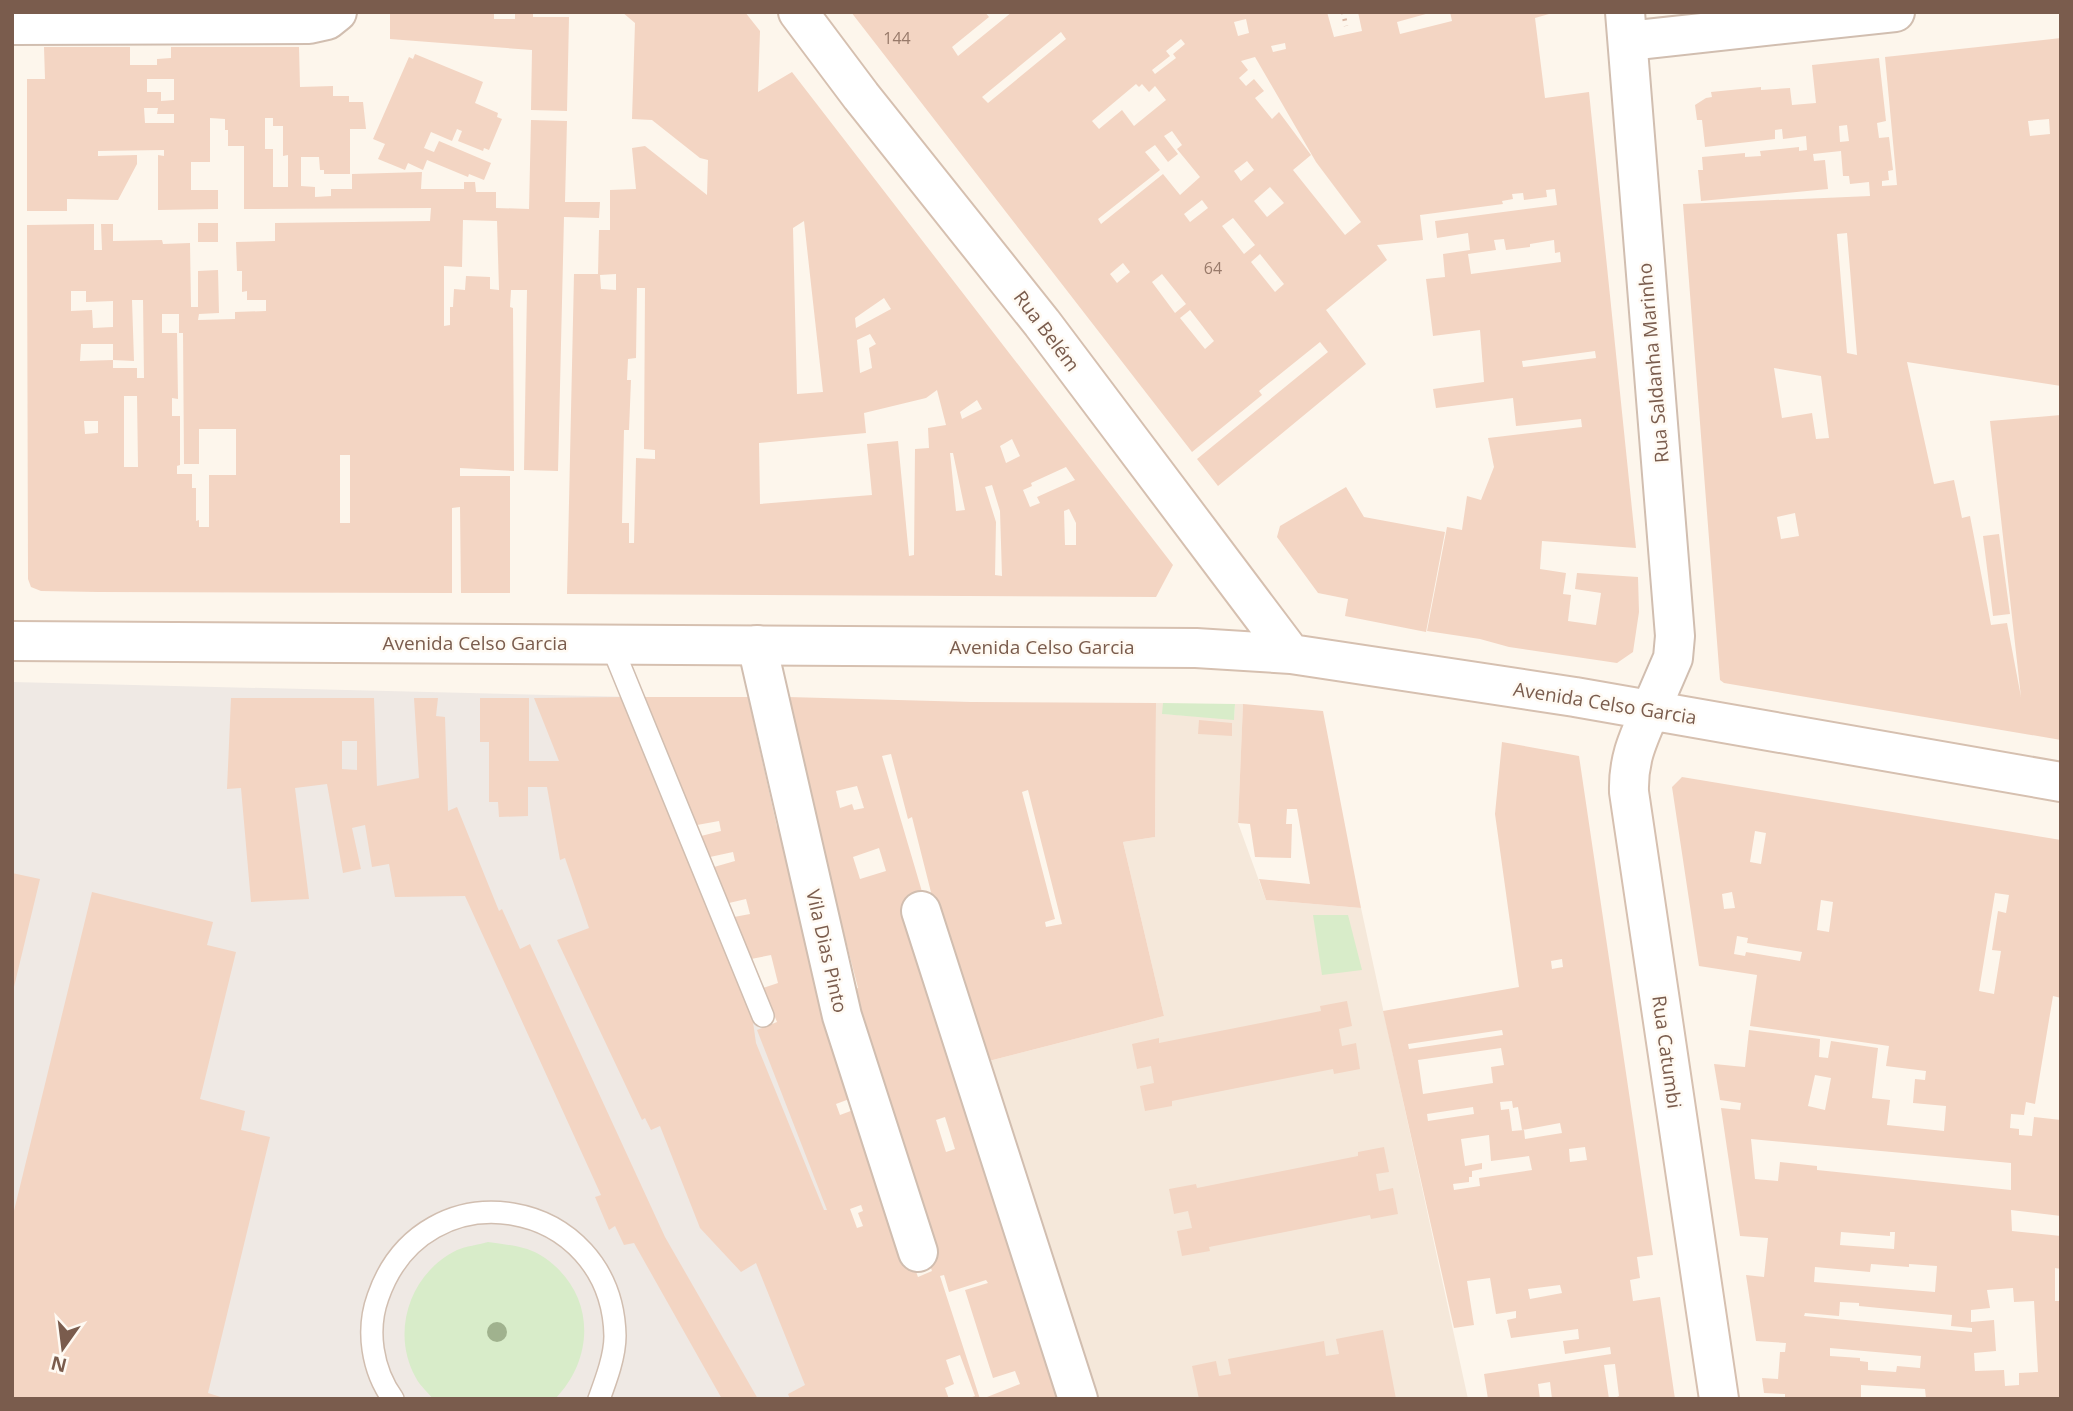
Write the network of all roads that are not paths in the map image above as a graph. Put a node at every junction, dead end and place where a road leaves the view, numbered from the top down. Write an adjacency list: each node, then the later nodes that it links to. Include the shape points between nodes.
1 (337, 12): 4 (main road, via 309,24)
2 (798, 12): 9 (main road, Rua Belém, via 1042,323)
3 (1895, 12): 5 (main road)
4 (12, 25)
5 (1626, 27): 10 (main road, Rua Saldanha Marinho, via 1675,636 1673,658)
6 (12, 641): 7 (main road, Avenida Celso Garcia)
7 (611, 644): 8 (main road, Avenida Celso Garcia); 13 (lane)
8 (757, 645): 9 (main road, Avenida Celso Garcia, via 1196,648); 14 (main road, Vila Dias Pinto, via 842,1016)
9 (1291, 654): 10 (main road, Avenida Celso Garcia)
10 (1651, 709): 11 (main road, Avenida Celso Garcia); 18 (main road, Rua Catumbi, via 1632,757 1629,792)
11 (2061, 782)
12 (921, 911): 17 (main road)
13 (763, 1016)
14 (918, 1252)
15 (393, 1399): 16 (lane, via 384,1387 373,1351 372,1312 385,1276 408,1245 443,1222 483,1212 524,1216 561,1232 592,1261 610,1298 615,1339)
16 (600, 1399)
17 (1078, 1399)
18 (1718, 1399)

